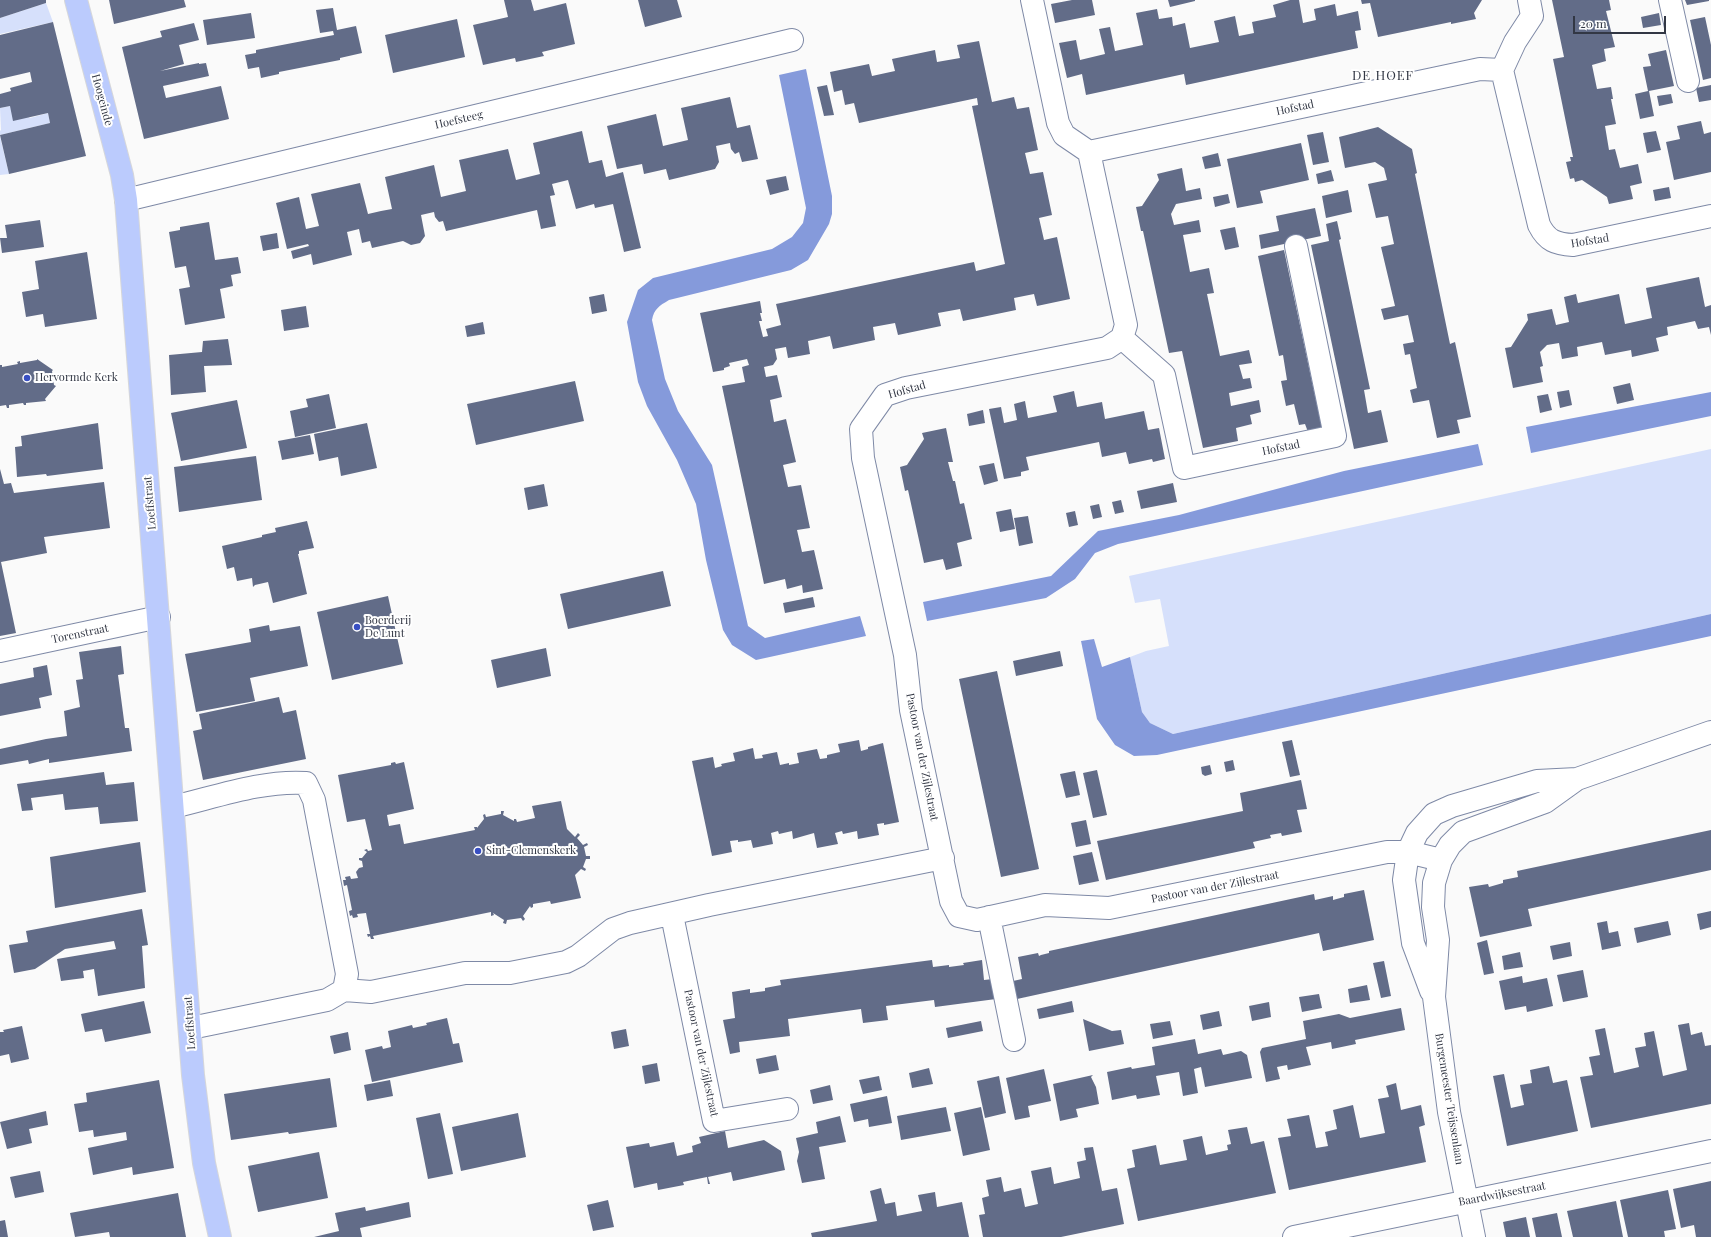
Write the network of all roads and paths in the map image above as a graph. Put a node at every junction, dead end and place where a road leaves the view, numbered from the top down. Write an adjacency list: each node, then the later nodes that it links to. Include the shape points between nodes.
1 (76, 0): 9 (main road, Hoogeinde, via 122,175)
2 (1032, 0): 8 (street, via 1058,123 1064,135)
3 (1529, 0): 6 (street, via 1532,16 1515,42)
4 (1670, 0): 7 (street)
5 (792, 40): 9 (street, Hoefsteeg)
6 (1502, 70): 8 (street, Hofstad, via 1480,69); 10 (street, Hofstad, via 1539,225 1543,234 1552,241 1573,245)
7 (1688, 82)
8 (1089, 152): 12 (street, via 1126,325)
9 (126, 200): 13 (main road, Loeffstraat)
10 (1711, 216)
11 (1296, 246): 12 (street, Hofstad, via 1335,436 1184,468 1164,375)
12 (1122, 338): 15 (street, Hofstad, via 1107,348 906,388 884,395 861,428 863,458)
13 (159, 617): 14 (street, Torenstraat); 18 (main road, Loeffstraat)
14 (0, 651)
15 (905, 655): 20 (street, Pastoor van der Zijlestraat, via 911,710)
16 (1711, 732): 17 (street, Burgemeester Teijssenlaan)
17 (1578, 779): 19 (street, Burgemeester Teijssenlaan, via 1537,781 1452,806 1434,814 1417,833); 21 (street, Burgemeester Teijssenlaan, via 1545,802 1463,832 1450,845)
18 (173, 807): 24 (street, via 288,782 306,783 314,800 346,966); 26 (main road, Loeffstraat)
19 (1408, 852): 21 (street, Pastoor van der Zijlestraat); 23 (street, Pastoor van der Zijlestraat, via 1387,852 1110,908 1045,905); 25 (street, Burgemeester Teijssenlaan, via 1404,880 1413,943)
20 (943, 858): 22 (street, via 709,905); 23 (street, Pastoor van der Zijlestraat, via 951,901 958,916 977,920)
21 (1441, 860): 25 (street, Burgemeester Teijssenlaan, via 1434,882 1433,906 1438,940)
22 (672, 915): 24 (street, via 630,923 614,929 566,962 510,973 465,973 371,992); 28 (street, Pastoor van der Zijlestraat, via 714,1121)
23 (989, 917): 27 (street)
24 (344, 990): 26 (street, via 327,1000)
25 (1434, 997): 30 (street, Burgemeester Teijssenlaan, via 1449,1112)
26 (191, 1028): 31 (main road, Loeffstraat, via 193,1074 204,1163)
27 (1014, 1040)
28 (787, 1109)
29 (1711, 1151): 30 (street, Baardwijksestraat)
30 (1467, 1201): 32 (street, Baardwijksestraat); 33 (street, Burgemeester Teijssenlaan)
31 (220, 1237)
32 (1294, 1237)
33 (1474, 1237)

